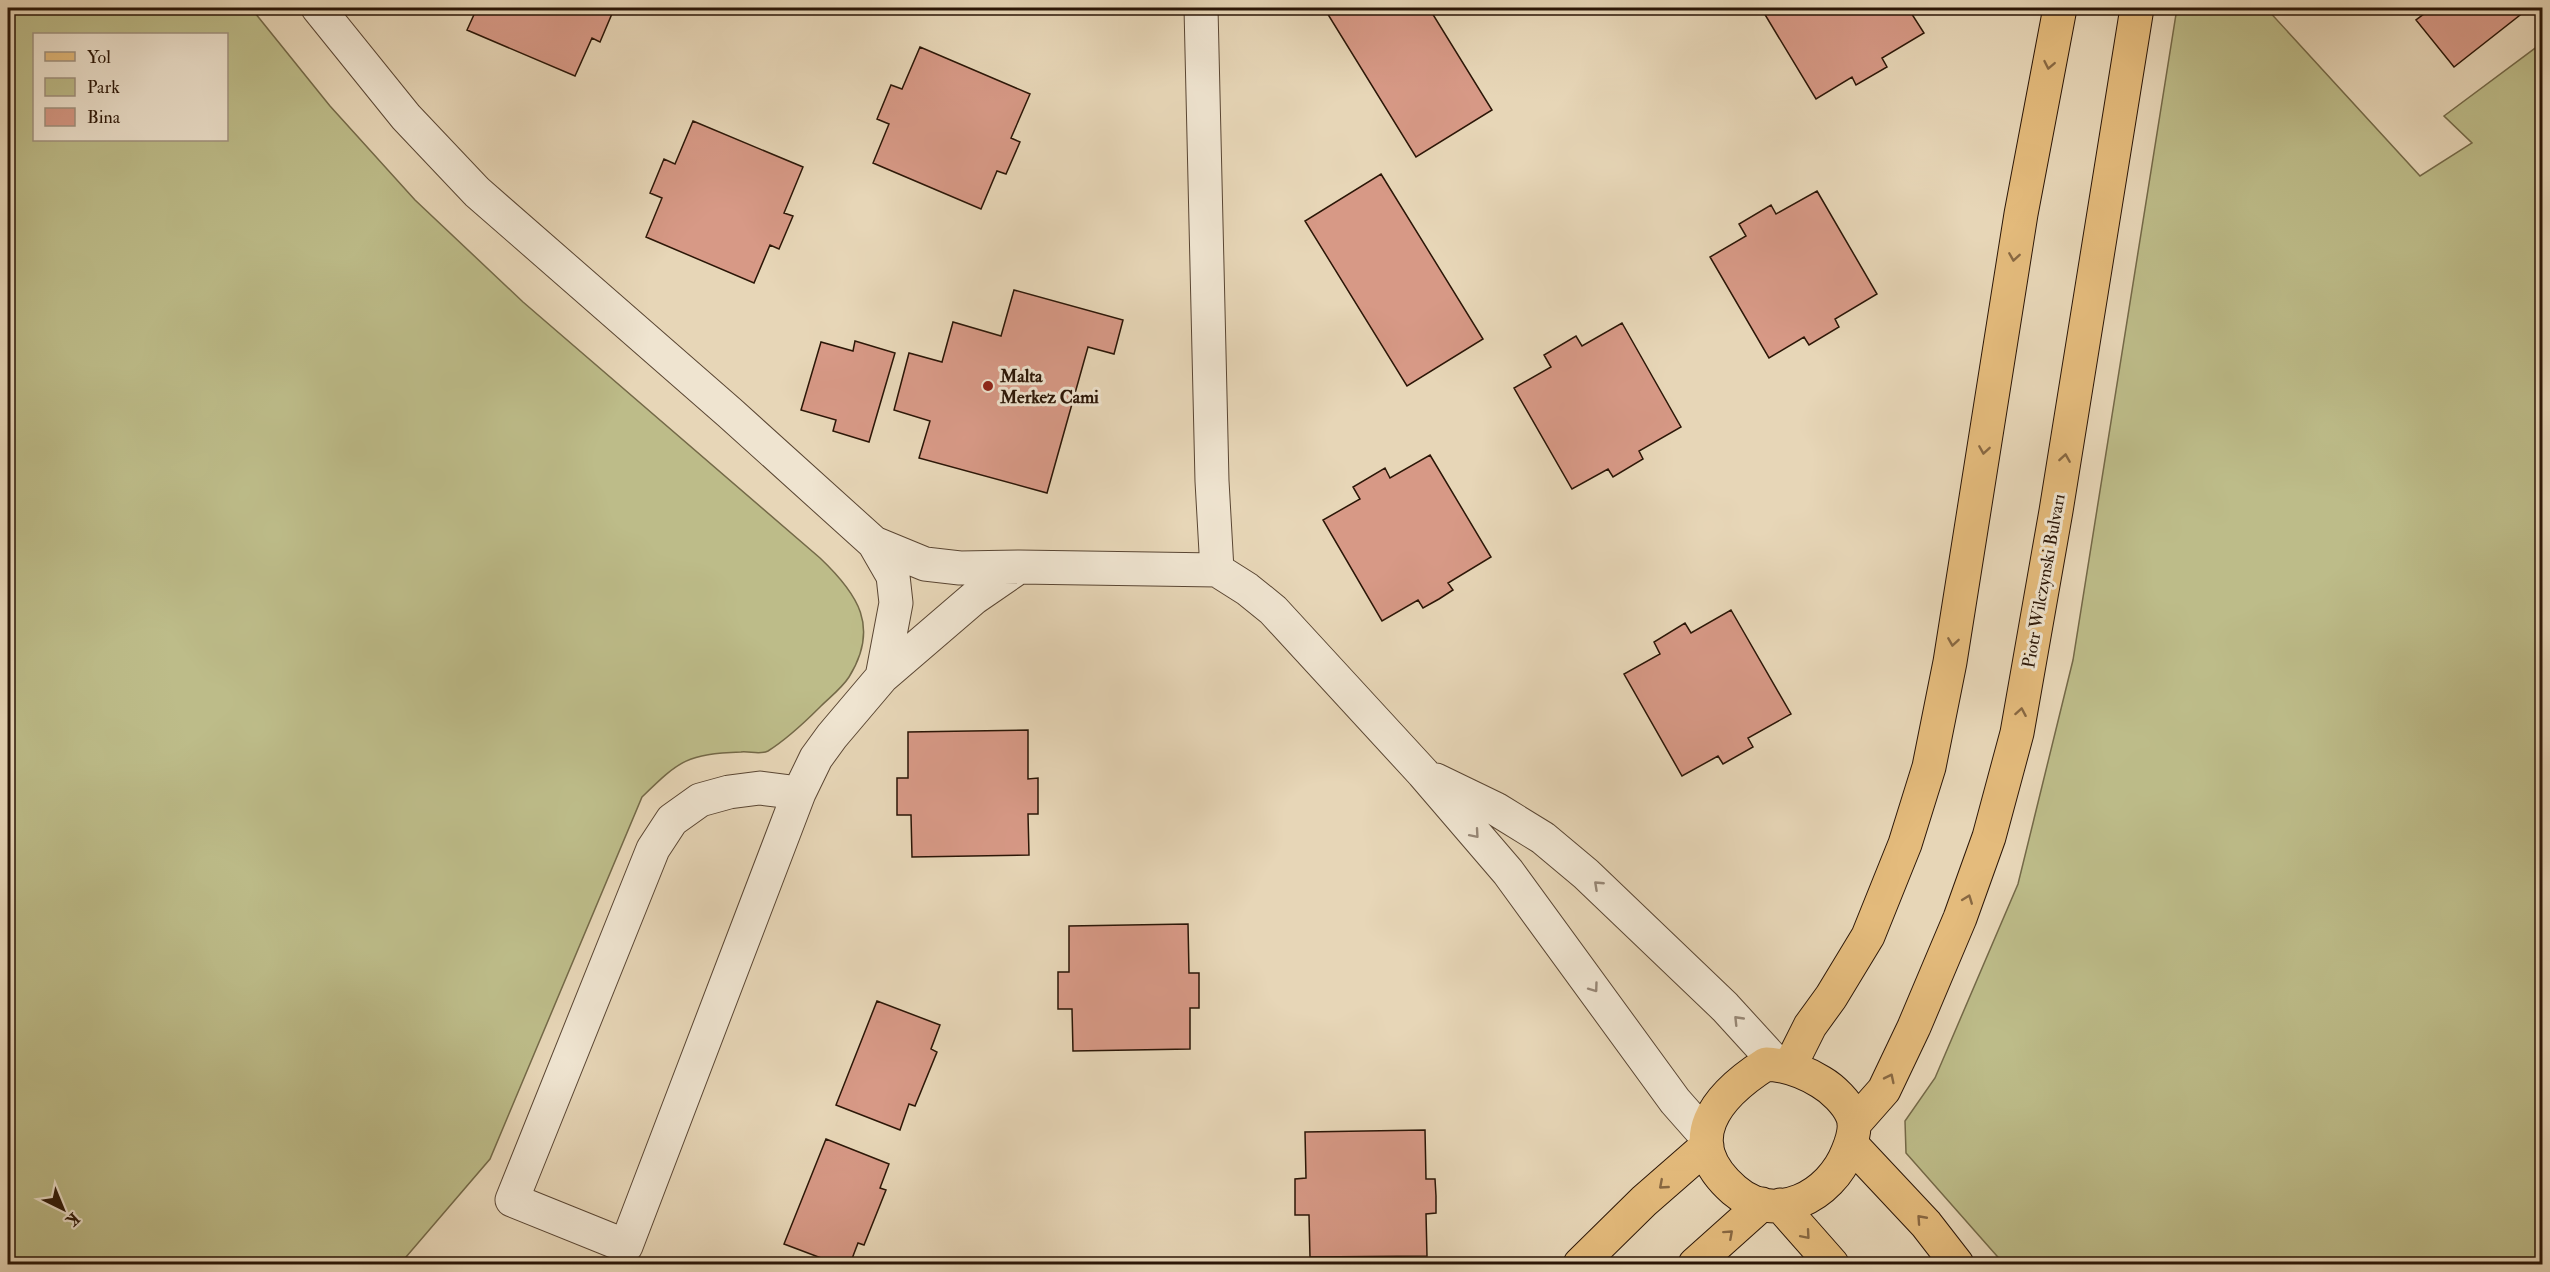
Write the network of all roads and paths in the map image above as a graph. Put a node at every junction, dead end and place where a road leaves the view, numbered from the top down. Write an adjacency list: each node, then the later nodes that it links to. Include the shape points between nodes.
1 (1201, 8): 7 (street)
2 (2060, 8): 11 (main road, one-way to 11, via 2021,214 1950,662 1929,767 1905,844 1868,936)
3 (2137, 8): 12 (main road, Piotr Wilczynski Bulvarı, one-way to 3, via 1884,1090 1951,940 1976,879 2017,733)
4 (324, 10): 5 (street, via 406,117 477,192)
5 (874, 543): 6 (street, via 925,564); 8 (street, via 893,576 896,603)
6 (1019, 567): 7 (street); 8 (street, via 974,598)
7 (1217, 570): 9 (street, via 1273,610)
8 (882, 676): 10 (street, via 816,758)
9 (1423, 773): 11 (street, one-way to 9, via 1543,838 1496,809); 13 (street, one-way to 13, via 1508,872)
10 (799, 793): 10 (street, via 626,1246 512,1200 653,849 672,820 700,800 729,792 760,788)
11 (1784, 1065): 12 (main road, via 1828,1086 1852,1115); 13 (main road, via 1766,1064 1747,1076 1713,1115)
12 (1852, 1134): 14 (main road, Piotr Wilczynski Bulvarı, via 1836,1173 1823,1188 1790,1205); 18 (main road, one-way to 12)
13 (1706, 1140): 14 (main road, via 1709,1158 1722,1179 1739,1194); 15 (main road, one-way to 15)
14 (1771, 1204): 16 (main road, one-way to 14); 17 (main road, one-way to 17)
15 (1580, 1264)
16 (1695, 1264)
17 (1832, 1264)
18 (1958, 1264)

